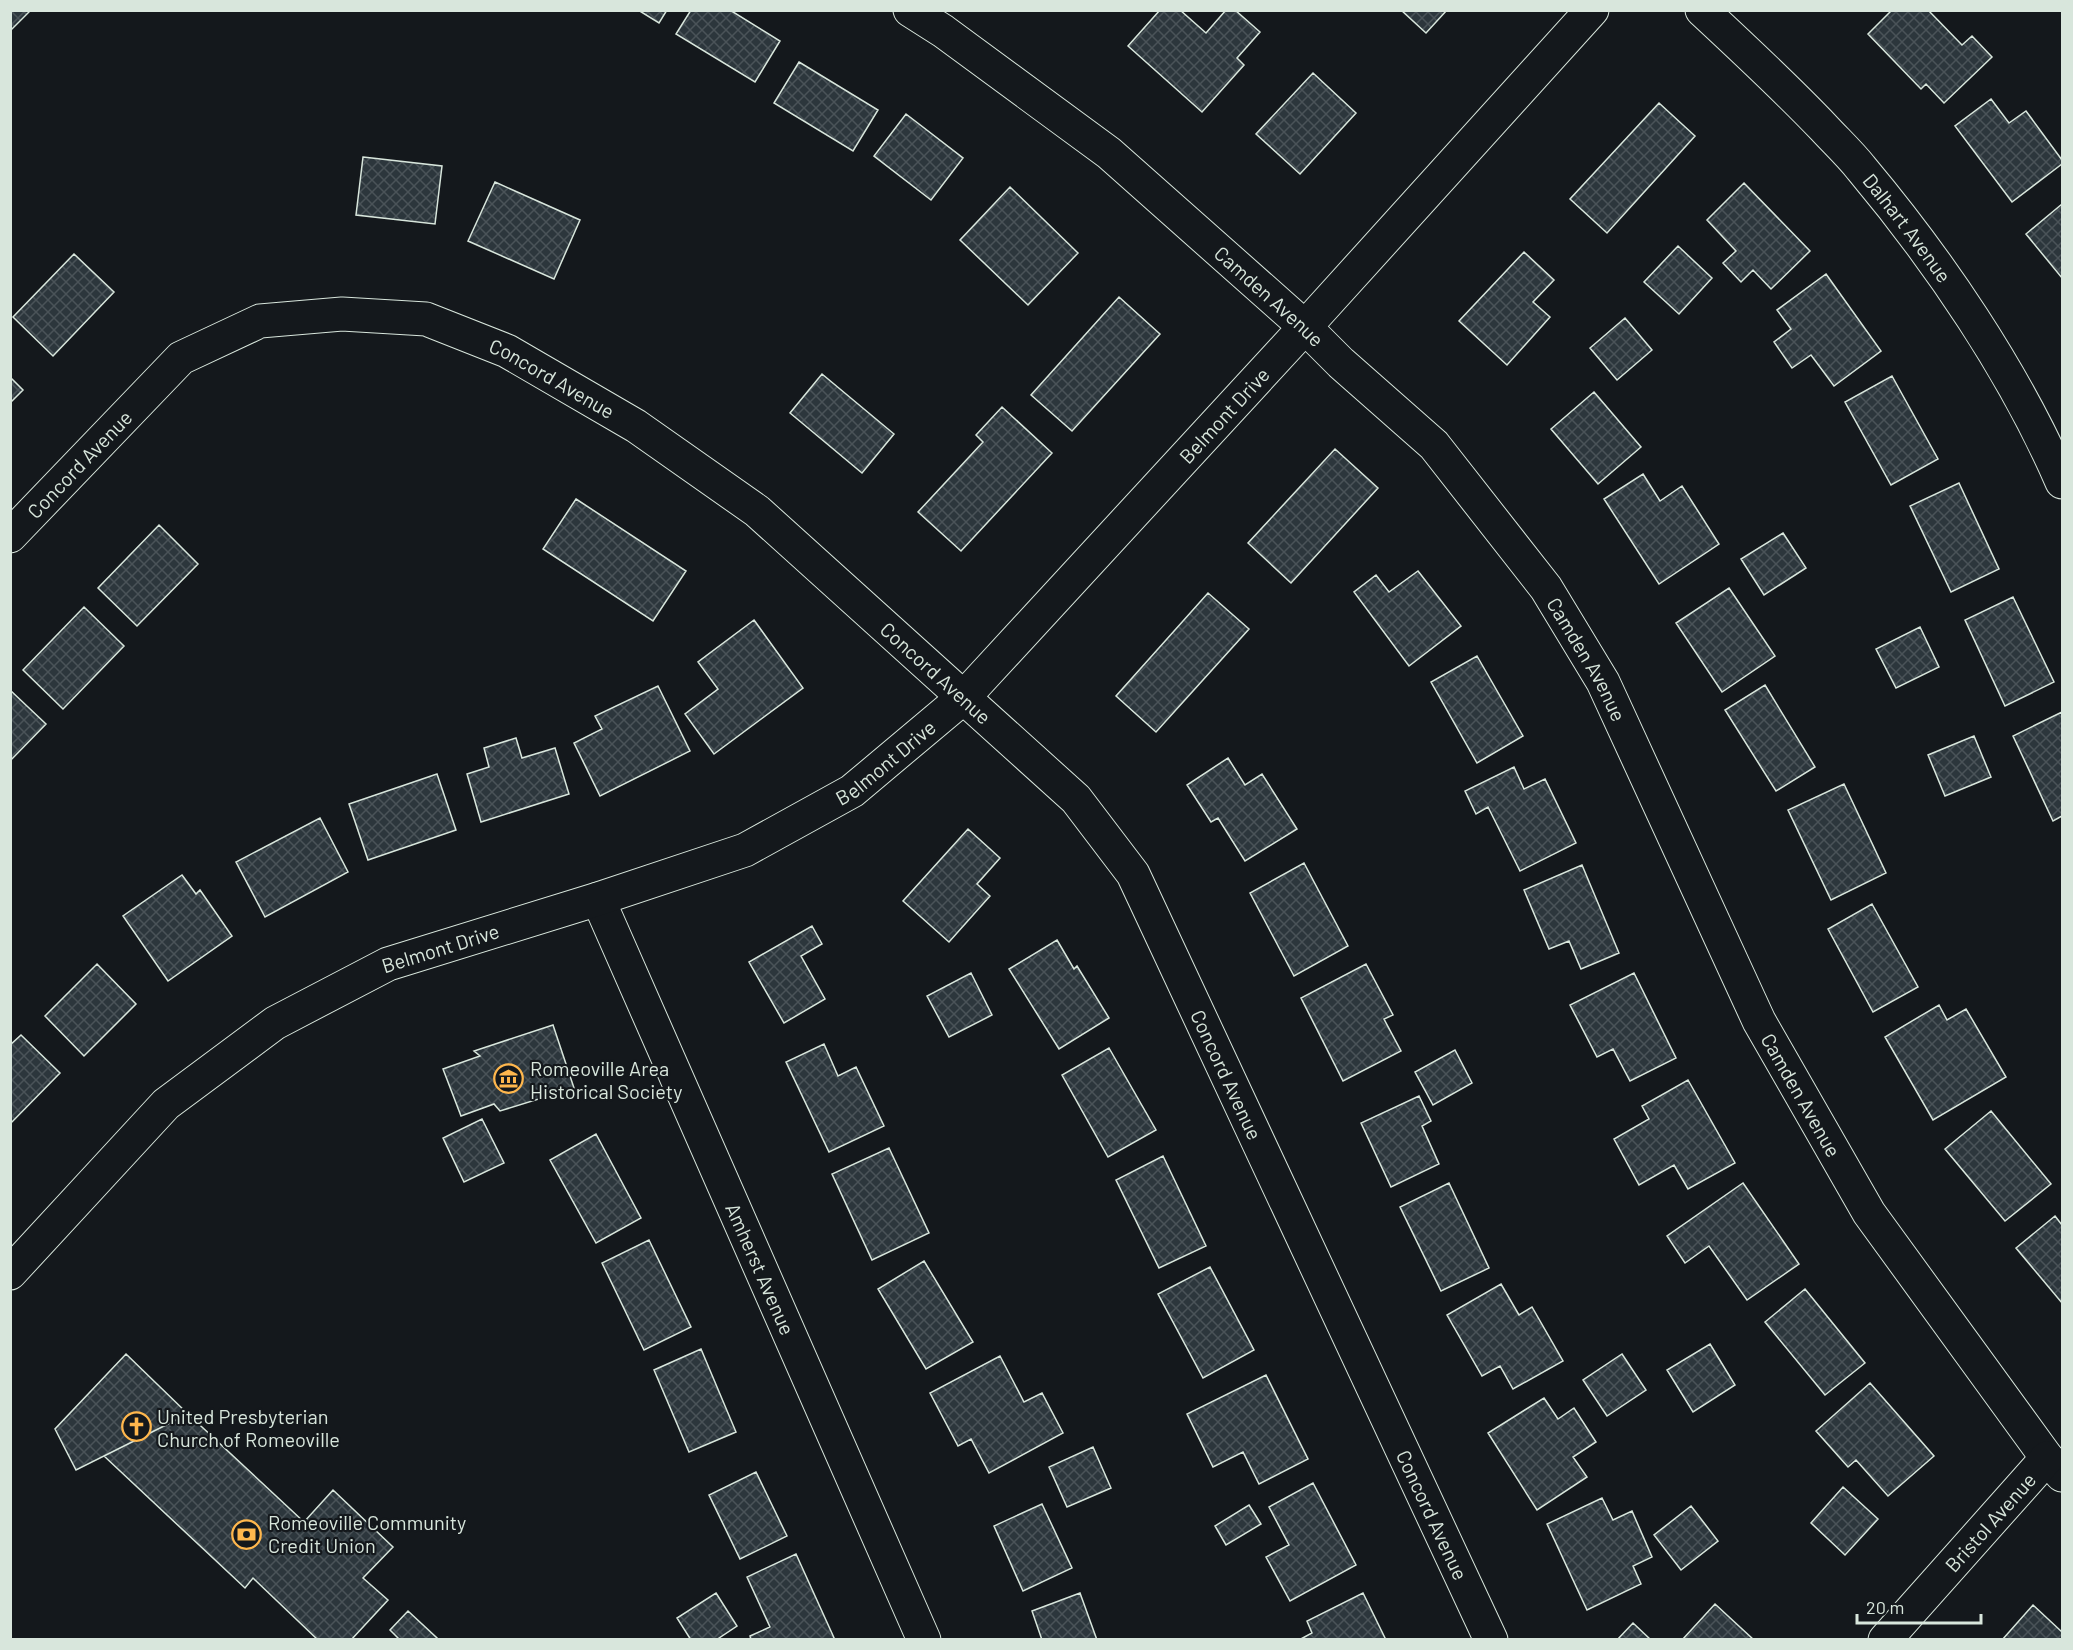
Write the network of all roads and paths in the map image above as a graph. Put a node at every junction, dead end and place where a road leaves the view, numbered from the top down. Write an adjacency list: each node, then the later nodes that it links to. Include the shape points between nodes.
1 (910, 10): 4 (street, Camden Avenue, via 1109,153)
2 (1592, 10): 4 (street, Belmont Drive)
3 (1702, 10): 5 (street, Dalhart Avenue, via 1777,79 1860,166 1941,271 2004,369)
4 (1305, 327): 7 (street, Belmont Drive); 10 (street, Camden Avenue, via 1434,446 1546,588 1603,682 1759,1021 1869,1213)
5 (2062, 482)
6 (10, 536): 7 (street, Concord Avenue, via 181,358 260,321 342,314 426,319 507,351 636,426 748,504)
7 (964, 697): 8 (street, Belmont Drive, via 852,791 813,813 745,850); 12 (street, Concord Avenue, via 1076,799 1133,874)
8 (598, 899): 9 (street, Belmont Drive, via 388,964 275,1023 166,1104); 11 (street, Amherst Avenue)
9 (10, 1273)
10 (2055, 1467): 13 (street, Bristol Avenue)
11 (924, 1640)
12 (1491, 1640)
13 (1886, 1640)

